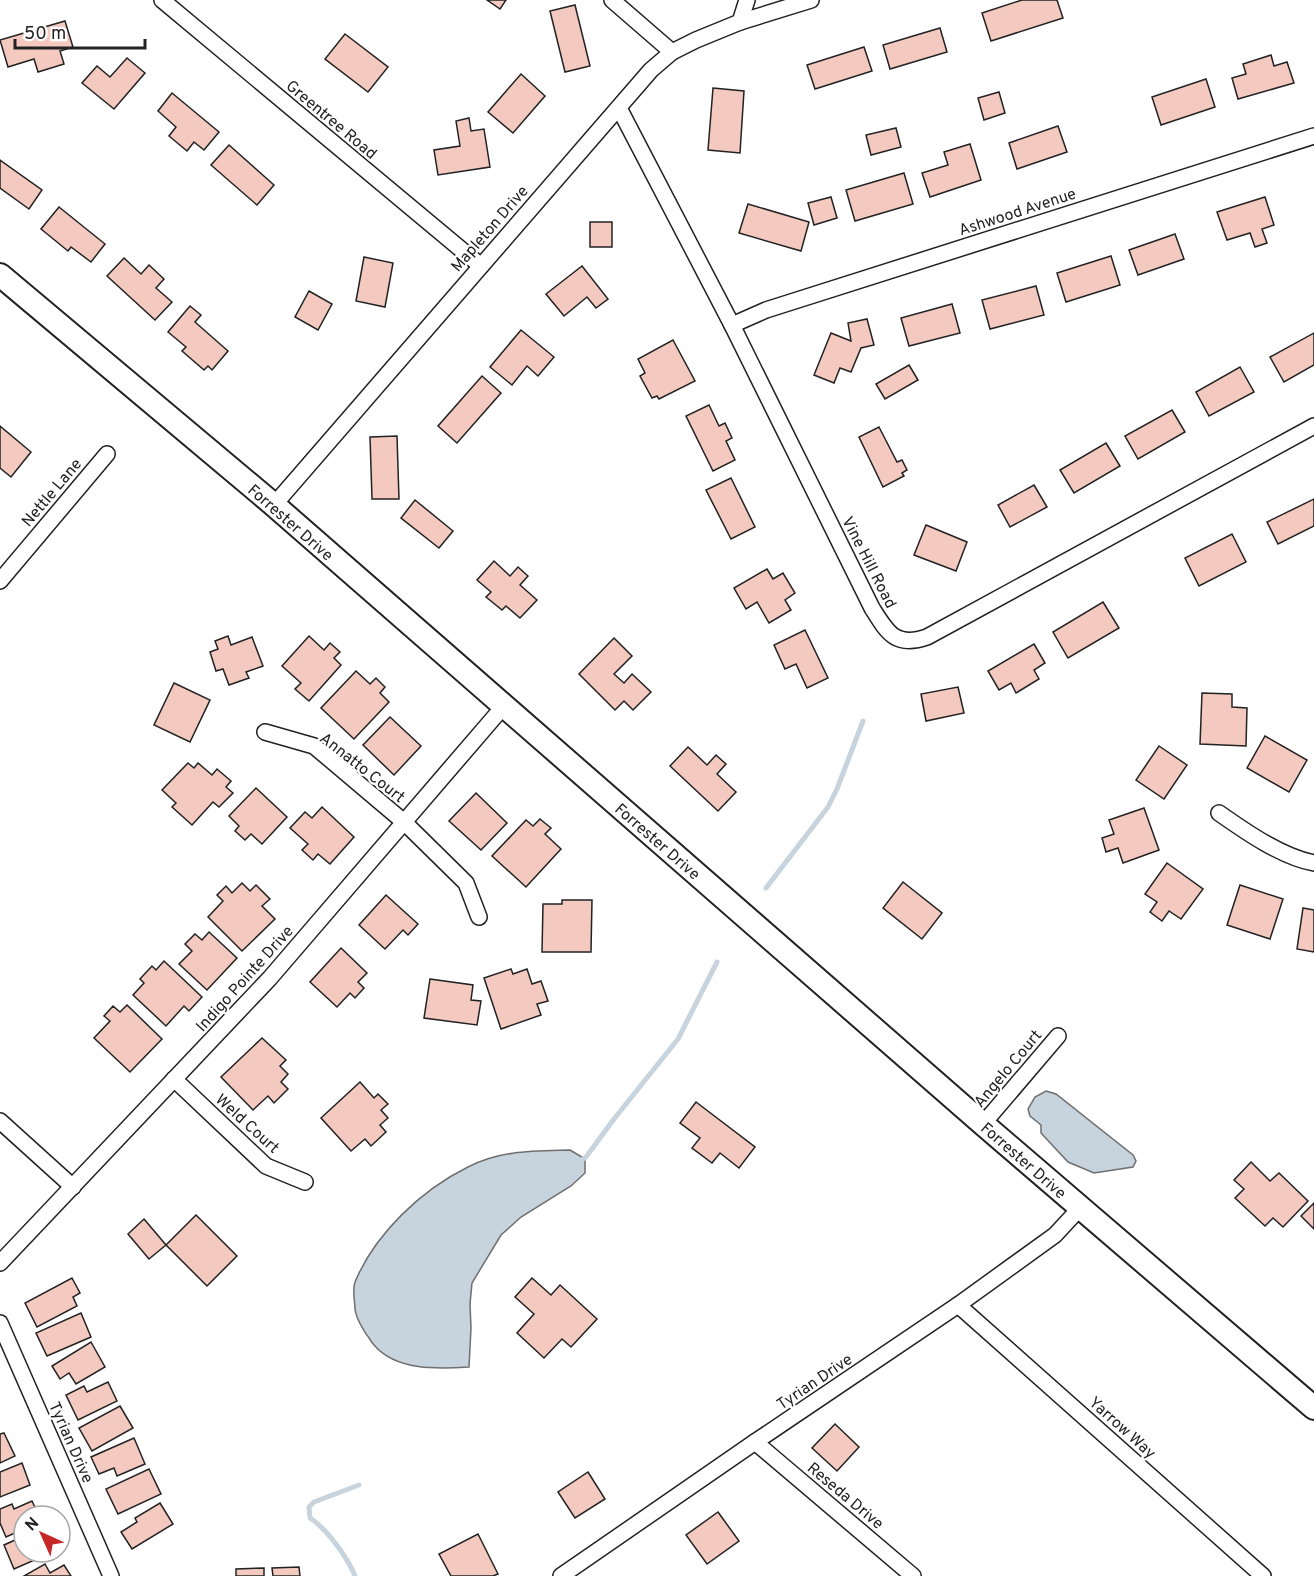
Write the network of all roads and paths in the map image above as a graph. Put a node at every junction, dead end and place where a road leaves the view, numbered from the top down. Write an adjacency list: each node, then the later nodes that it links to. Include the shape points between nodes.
1 (162, 0): 9 (street, Greentree Road)
2 (612, 0): 6 (street)
3 (747, 0): 5 (street)
4 (812, 0): 5 (street, Mapleton Drive)
5 (740, 22): 6 (street, Mapleton Drive)
6 (672, 52): 7 (street, Mapleton Drive, via 651,69)
7 (619, 108): 9 (street, Mapleton Drive); 11 (street, Vine Hill Road)
8 (1314, 136): 11 (street, Ashwood Avenue, via 766,310)
9 (480, 266): 14 (street, Mapleton Drive)
10 (0, 275): 14 (street, Forrester Drive)
11 (732, 325): 12 (street, Vine Hill Road, via 872,608 893,636 906,642 927,637)
12 (1314, 426)
13 (107, 454): 15 (street, Nettle Lane)
14 (274, 505): 16 (street, Forrester Drive)
15 (0, 581)
16 (503, 707): 19 (street, Indigo Pointe Drive); 25 (street, Forrester Drive)
17 (265, 732): 19 (street, Annatto Court, via 314,746)
18 (1219, 813): 20 (street, via 1273,848)
19 (404, 822): 21 (street, Annatto Court, via 466,883); 23 (street, Indigo Pointe Drive, via 270,978)
20 (1314, 863)
21 (479, 917)
22 (1058, 1036): 25 (street, Angelo Court)
23 (174, 1079): 26 (street, Weld Court, via 266,1166); 27 (street, Indigo Pointe Drive)
24 (0, 1121): 27 (street)
25 (983, 1124): 28 (street, Forrester Drive)
26 (305, 1182)
27 (73, 1187): 29 (street, Indigo Pointe Drive)
28 (1080, 1208): 30 (street, Tyrian Drive, via 1055,1235); 32 (street, Forrester Drive)
29 (0, 1263)
30 (958, 1305): 33 (street, Tyrian Drive); 37 (street, Yarrow Way)
31 (0, 1323): 34 (street, Tyrian Drive)
32 (1314, 1408)
33 (755, 1442): 35 (street, Tyrian Drive); 36 (street, Reseda Drive)
34 (111, 1576)
35 (561, 1576)
36 (913, 1576)
37 (1263, 1576)

